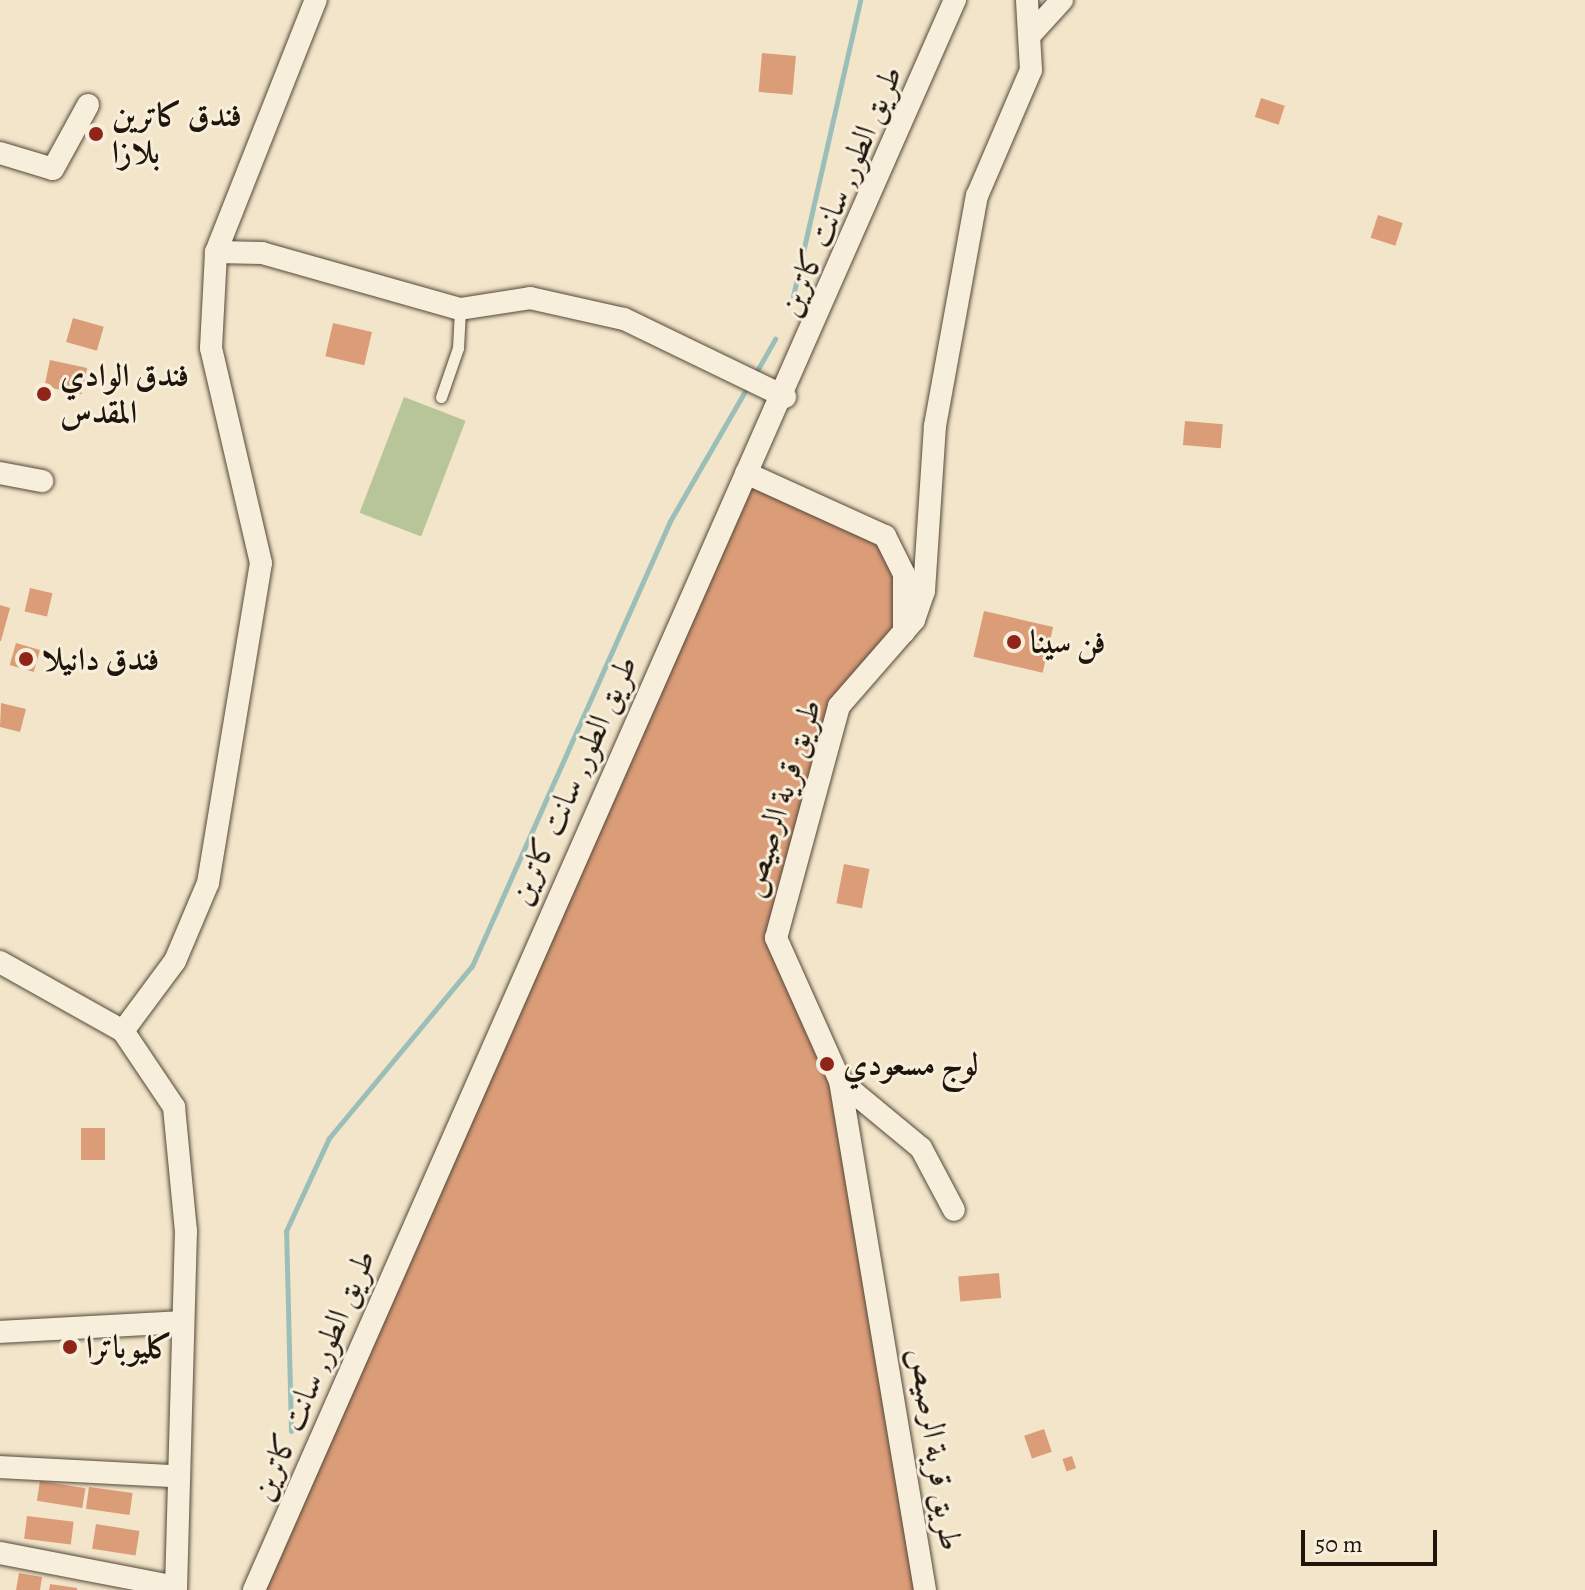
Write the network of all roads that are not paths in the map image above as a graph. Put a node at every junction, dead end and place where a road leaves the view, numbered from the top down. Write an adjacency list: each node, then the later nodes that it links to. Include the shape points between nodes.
1 (316, 0): 8 (street)
2 (955, 0): 11 (street, طريق الطور, سانت كاترين)
3 (1027, 0): 5 (street, طريق قرية الرصيص)
4 (1062, 0): 5 (street)
5 (1031, 34): 15 (street, طريق قرية الرصيص, via 1027,87 977,196 933,440 924,591)
6 (88, 105): 7 (street, via 53,169)
7 (0, 153)
8 (216, 252): 9 (street, via 262,253); 17 (street, via 211,348 261,563 208,883 175,961)
9 (460, 309): 10 (lane, via 458,348); 11 (street, via 530,298 624,319)
10 (441, 397)
11 (785, 397): 13 (street, طريق الطور, سانت كاترين)
12 (0, 473): 14 (street)
13 (746, 473): 15 (street, via 885,536 904,574); 27 (street, طريق الطور, سانت كاترين)
14 (42, 481)
15 (904, 632): 18 (street, طريق قرية الرصيص, via 839,706 777,923 784,967)
16 (0, 962): 17 (street)
17 (123, 1031): 20 (street, via 161,1079 182,1137)
18 (840, 1081): 19 (street, via 921,1148); 28 (street, طريق قرية الرصيص)
19 (954, 1210)
20 (182, 1322): 21 (street); 23 (street)
21 (0, 1332)
22 (0, 1464): 23 (street)
23 (174, 1476): 26 (street)
24 (0, 1553): 25 (street)
25 (89, 1582): 26 (street)
26 (176, 1589)
27 (254, 1590)
28 (925, 1590)

